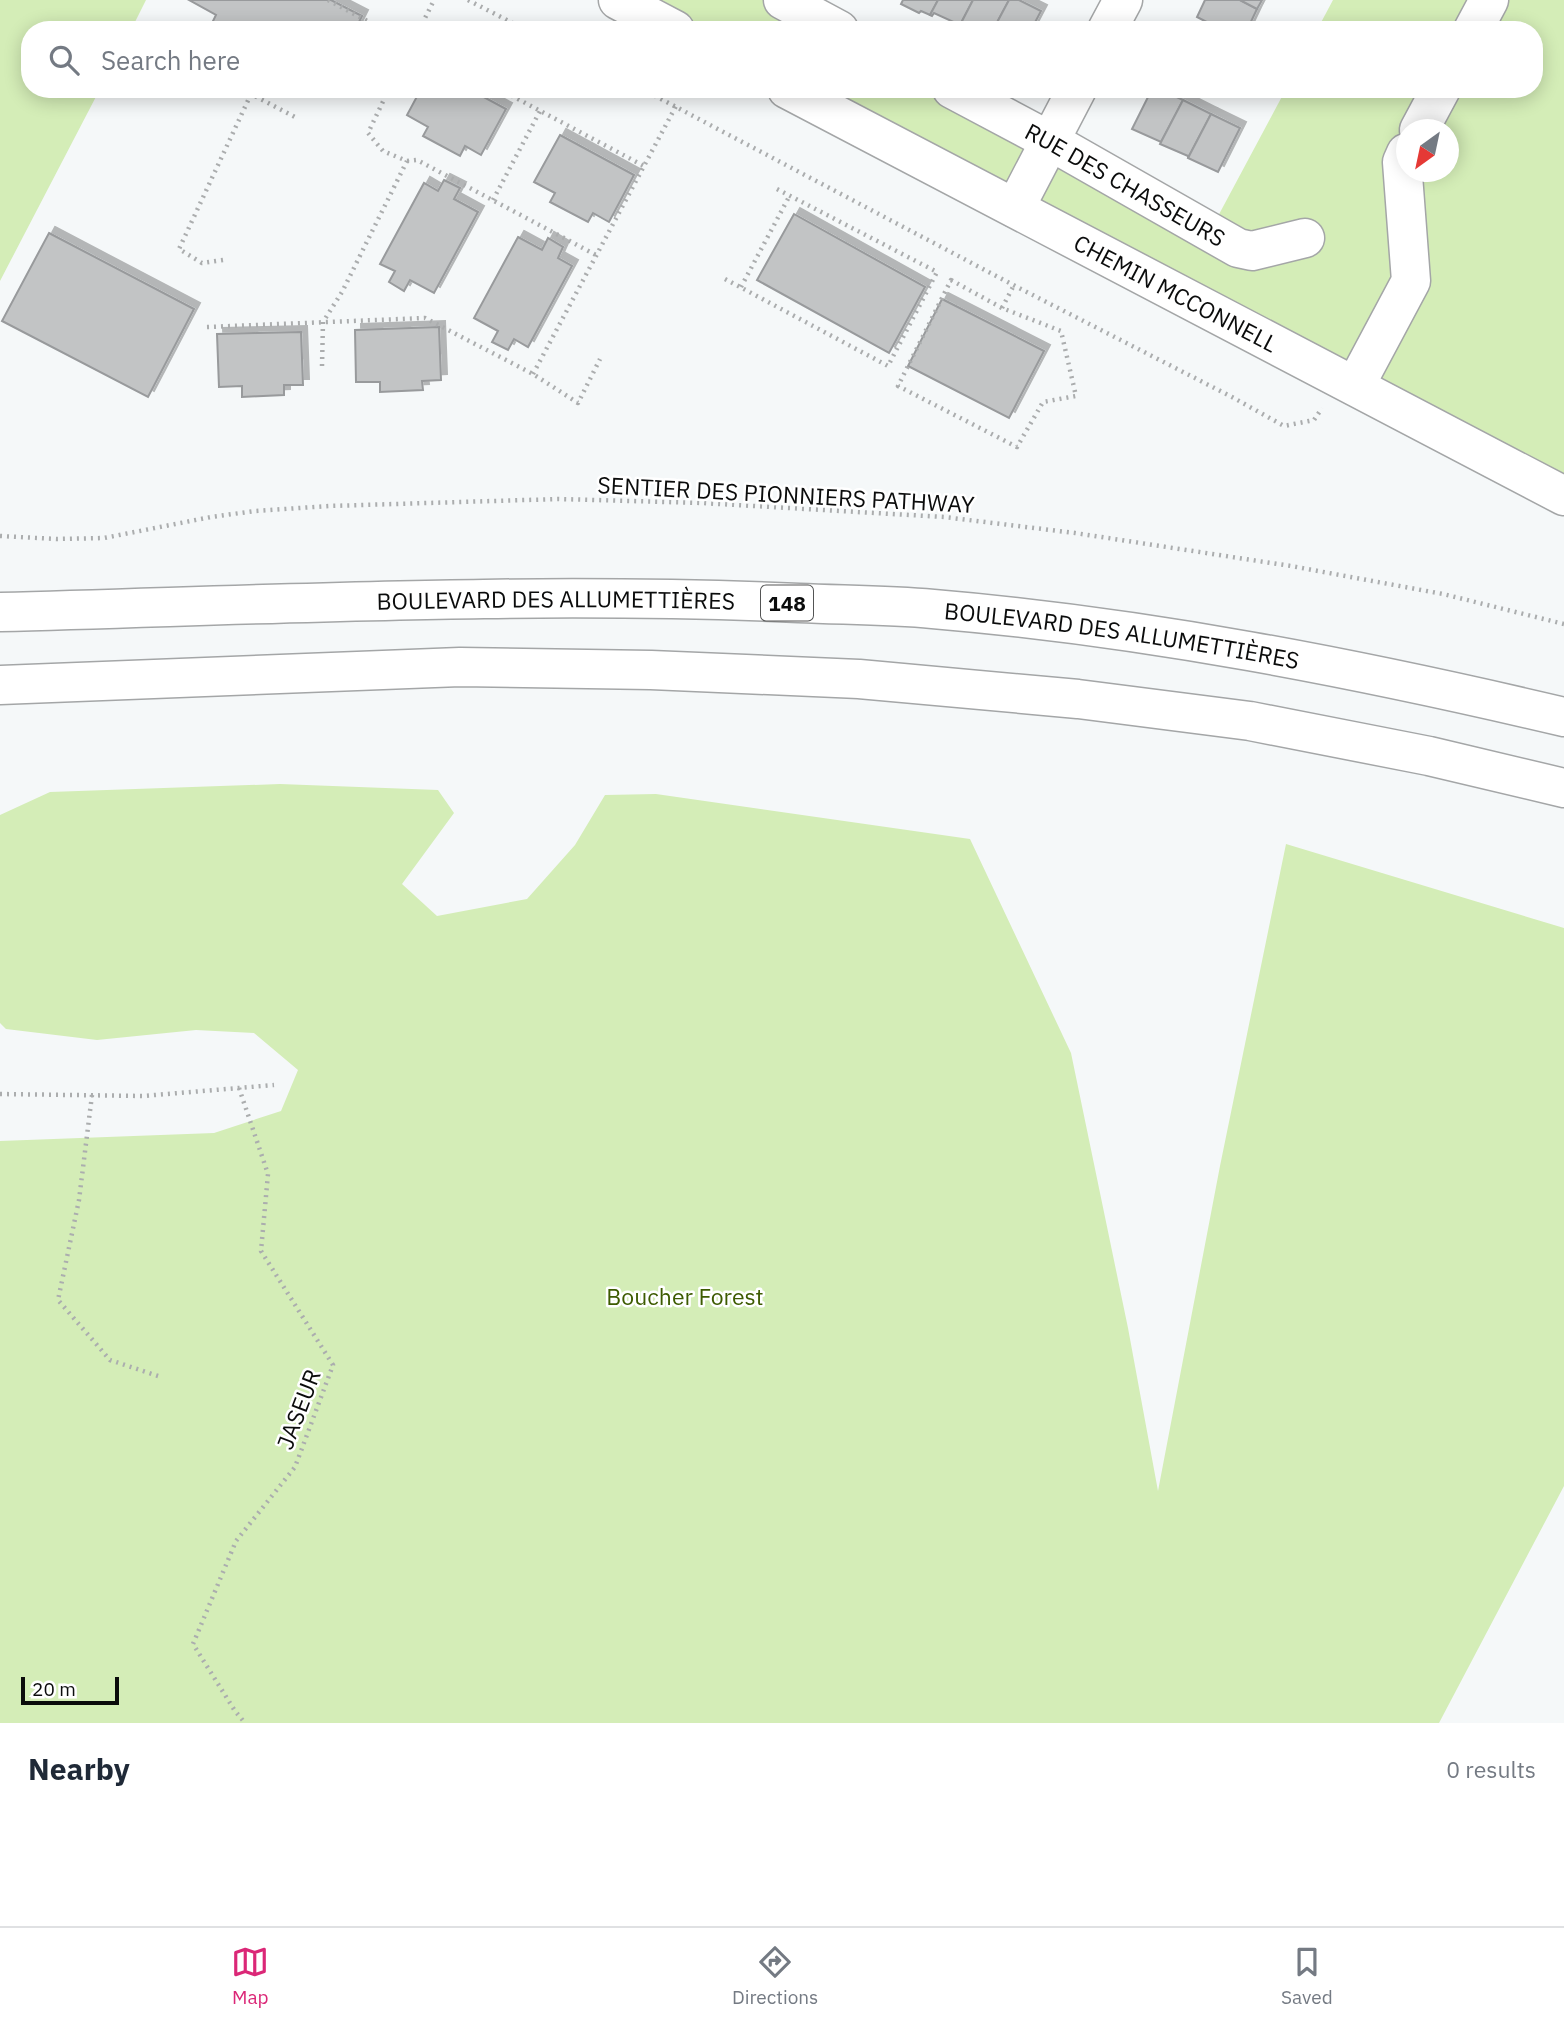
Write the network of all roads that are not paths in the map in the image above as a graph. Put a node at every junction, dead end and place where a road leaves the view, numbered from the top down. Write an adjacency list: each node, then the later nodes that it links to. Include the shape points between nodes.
1 (618, 0): 5 (main road)
2 (783, 0): 6 (main road)
3 (1123, 0): 7 (main road)
4 (1489, 0): 8 (main road)
5 (658, 21)
6 (822, 21)
7 (1112, 21)
8 (1478, 21)
9 (804, 98): 16 (main road, CHEMIN MCCONNELL)
10 (968, 98): 14 (main road, RUE DES CHASSEURS)
11 (1072, 98): 14 (main road)
12 (1436, 98): 13 (main road)
13 (1425, 119)
14 (1050, 141): 16 (main road); 17 (main road, RUE DES CHASSEURS, via 1238,248 1252,251)
15 (1403, 182): 18 (main road, via 1410,281)
16 (1015, 208): 18 (main road, CHEMIN MCCONNELL)
17 (1305, 238)
18 (1348, 382): 19 (main road, CHEMIN MCCONNELL)
19 (1564, 496)
20 (0, 612): 22 (main road, BOULEVARD DES ALLUMETTIÈRES / 148, via 692,598 931,609 1086,626 1272,655)
21 (0, 685): 23 (main road, via 460,667 859,679 1078,699 1250,721)
22 (1564, 717)
23 (1564, 788)

